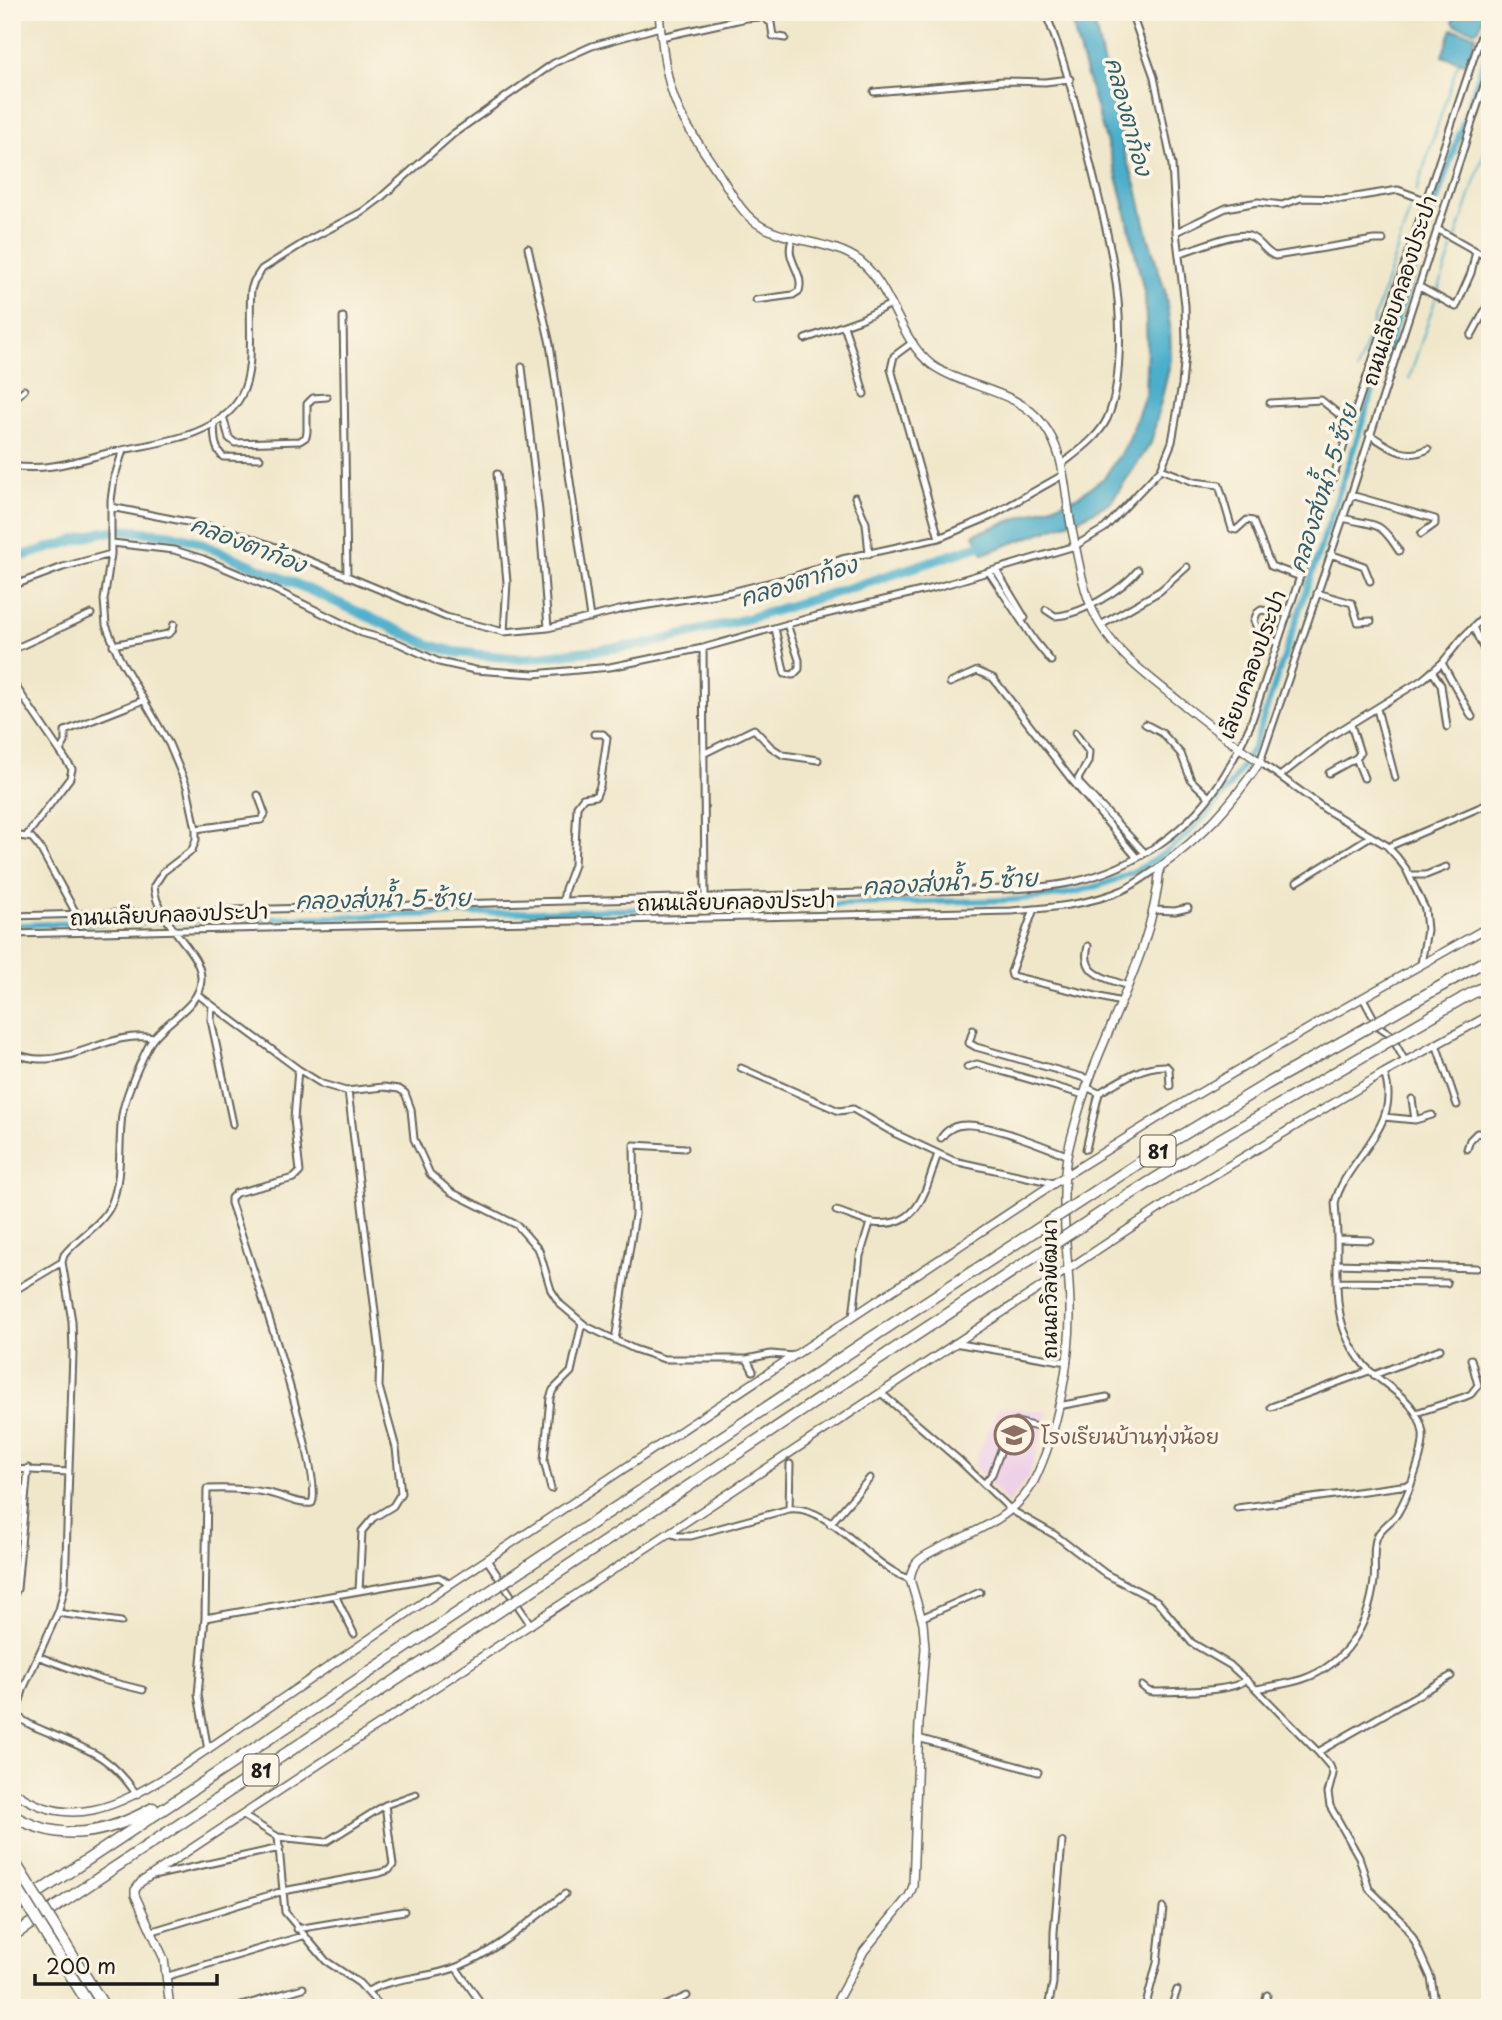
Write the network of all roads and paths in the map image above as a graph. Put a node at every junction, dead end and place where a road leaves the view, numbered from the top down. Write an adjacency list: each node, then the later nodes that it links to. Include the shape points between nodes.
1 (659, 12): 5 (main road)
2 (1045, 12): 9 (street)
3 (1131, 12): 13 (street, via 1154,77 1166,130)
4 (1489, 12): 11 (street, เลียบคลองประปา)
5 (660, 27): 6 (main road); 35 (street, via 592,46 554,64 453,134 362,212 262,269 251,290 246,385)
6 (661, 37): 7 (street, via 763,17 771,23 773,36); 14 (main road, via 674,97 733,196 760,225)
7 (785, 38)
8 (1490, 67): 12 (street, ถนนเลียบคลองประปา)
9 (1069, 79): 10 (street); 42 (street, via 1110,244 1121,327 1118,372 1106,421 1095,437)
10 (874, 92)
11 (1425, 200): 13 (street, via 1398,190 1343,199 1301,198 1282,205 1258,202 1226,208); 36 (street, เลียบคลองประปา)
12 (1437, 229): 17 (street); 20 (street, ถนนเลียบคลองประปา)
13 (1176, 232): 18 (street)
14 (792, 240): 21 (street, via 789,251 799,291); 23 (main road, via 832,249 861,262)
15 (1383, 240): 18 (street, via 1275,256 1244,234)
16 (528, 248): 72 (street, via 548,331)
17 (1476, 251): 19 (street); 20 (street, via 1456,307)
18 (1180, 253): 44 (street, via 1185,363 1177,420)
19 (1490, 259)
20 (1418, 286): 38 (street, ถนนเลียบคลองประปา)
21 (757, 300)
22 (1490, 302): 26 (street)
23 (891, 304): 25 (street); 28 (main road)
24 (343, 317): 62 (street)
25 (844, 326): 27 (street); 31 (street)
26 (1471, 336)
27 (805, 339)
28 (913, 342): 42 (main road, via 938,368 1023,406 1037,417 1049,432); 52 (street, via 894,356 891,369)
29 (522, 367): 79 (street)
30 (24, 390): 33 (street)
31 (863, 394)
32 (327, 397): 35 (street, via 313,398 307,404 306,437 300,441 235,443)
33 (12, 401)
34 (1270, 403): 36 (street, via 1321,400 1341,416)
35 (223, 416): 37 (street)
36 (1353, 418): 63 (street, เลียบคลองประปา)
37 (214, 422): 40 (street, via 165,443); 41 (street, via 214,440 223,457)
38 (1369, 433): 39 (street, via 1412,455); 47 (street, ถนนเลียบคลองประปา)
39 (1428, 449)
40 (123, 450): 43 (street, via 58,467); 49 (street)
41 (260, 458)
42 (1062, 464): 46 (main road)
43 (12, 466)
44 (1161, 469): 54 (street, via 1105,528); 63 (street, via 1194,482 1219,485 1232,528 1253,521 1271,566)
45 (497, 474): 81 (street, via 506,574)
46 (1063, 475): 52 (street, via 989,517); 54 (main road)
47 (1351, 495): 50 (street, ถนนเลียบคลองประปา); 51 (street, via 1435,519)
48 (855, 497): 57 (street, via 866,523)
49 (110, 509): 53 (street); 62 (street, via 228,530)
50 (1343, 518): 55 (street, via 1380,526); 58 (street, ถนนเลียบคลองประปา)
51 (1421, 534)
52 (939, 538): 57 (street)
53 (112, 542): 56 (street); 84 (street, via 174,550 203,559 362,634 451,665 521,674 568,673)
54 (1075, 546): 61 (street); 67 (main road)
55 (1399, 551)
56 (111, 554): 65 (street); 83 (street, via 104,617)
57 (869, 554): 72 (street, via 731,592)
58 (1331, 554): 64 (street, via 1364,566); 66 (street, ถนนเลียบคลองประปา)
59 (1187, 567): 77 (street, via 1160,591)
60 (1138, 570): 67 (street, via 1125,585)
61 (993, 571): 73 (street); 76 (street); 86 (street)
62 (347, 576): 81 (street, via 446,617)
63 (1298, 576): 71 (street, เลียบคลองประปา)
64 (1370, 581)
65 (12, 586)
66 (1317, 593): 74 (street, via 1352,603 1358,622); 105 (street, ถนนเลียบคลองประปา)
67 (1091, 604): 68 (street, via 1063,616); 77 (main road)
68 (1046, 610)
69 (1490, 611): 78 (street)
70 (91, 614): 85 (street)
71 (1288, 614): 82 (street, เลียบคลองประปา); 82 (street, via 1261,610 1254,621)
72 (590, 618): 79 (street)
73 (1026, 618)
74 (1371, 621)
75 (174, 624): 83 (street, via 168,634)
76 (787, 624): 80 (street); 80 (street, via 799,660 793,675 783,671)
77 (1101, 625): 100 (main road, via 1118,651)
78 (1473, 627): 87 (street); 88 (street)
79 (548, 628): 81 (street)
80 (775, 628): 84 (street)
81 (505, 632)
82 (1278, 644): 100 (street, เลียบคลองประปา)
83 (113, 645): 92 (street)
84 (703, 649): 102 (street)
85 (12, 650)
86 (1051, 661)
87 (1490, 662)
88 (1442, 663): 89 (street); 94 (street)
89 (1432, 671): 93 (street); 97 (street, via 1441,685)
90 (12, 681): 101 (street)
91 (950, 683): 119 (street, via 977,671 993,678)
92 (144, 699): 101 (street, via 65,731); 113 (street, via 187,787)
93 (1377, 709): 96 (street); 109 (street)
94 (1472, 717)
95 (1145, 724): 111 (street, via 1162,733 1181,754 1191,780)
96 (1351, 725): 103 (street, via 1361,750); 107 (street, via 1324,740)
97 (1447, 727)
98 (1074, 733): 118 (street, via 1089,752 1080,784)
99 (594, 734): 125 (street, via 607,738 600,786 596,796 583,798 577,806 574,865)
100 (1241, 748): 105 (main road); 111 (street, เลียบคลองประปา)
101 (60, 751): 114 (street, via 72,773)
102 (705, 753): 104 (street, via 754,729 778,753); 124 (street)
103 (1356, 758): 106 (street); 108 (street)
104 (818, 760)
105 (1257, 760): 107 (street); 120 (main road, ถนนเลียบคลองประปา, via 1242,789 1214,822)
106 (1329, 773)
107 (1280, 776): 115 (street)
108 (1364, 778)
109 (1395, 778)
110 (258, 795): 113 (street, via 265,814 261,820)
111 (1209, 797): 118 (street, เลียบคลองประปา, via 1188,821)
112 (1490, 803): 117 (street)
113 (196, 829): 129 (street, via 192,850 163,872 154,886)
114 (27, 835): 116 (street); 130 (street, via 40,848)
115 (1371, 836): 117 (street); 123 (street)
116 (12, 839)
117 (1388, 847): 122 (street)
118 (1145, 853): 119 (street, เลียบคลองประปา)
119 (1137, 858): 124 (street, เลียบคลองประปา, via 1070,883 1009,889)
120 (1160, 867): 127 (street, ถนนเลียบคลองประปา, via 1100,898); 128 (main road, ถนนถวิลพัฒนา)
121 (1446, 867): 122 (street)
122 (1410, 875): 137 (street, via 1427,920)
123 (1297, 882)
124 (705, 896): 125 (street, เลียบคลองประปา)
125 (563, 901): 129 (street, เลียบคลองประปา)
126 (1188, 908): 128 (street)
127 (1034, 909): 133 (street, ถนนเลียบคลองประปา); 142 (street, via 1012,976)
128 (1154, 910): 139 (main road, ถนนถวิลพัฒนา)
129 (162, 914): 130 (street, เลียบคลองประปา); 133 (street)
130 (77, 915): 131 (street, เลียบคลองประปา)
131 (12, 916)
132 (1490, 926): 137 (main road)
133 (172, 928): 134 (street, ถนนเลียบคลองประปา); 140 (street, via 199,965)
134 (12, 934)
135 (1088, 946): 139 (street, via 1085,956 1090,968)
136 (1490, 958): 237 (highway, 81, bridge, via 1187,1133)
137 (1422, 964): 141 (main road)
138 (1490, 984): 258 (highway, 81, bridge, via 1182,1162)
139 (1128, 986): 142 (main road, ถนนถวิลพัฒนา)
140 (197, 994): 143 (street); 146 (street)
141 (1363, 998): 149 (street); 171 (main road)
142 (1121, 1002): 155 (main road, ถนนถวิลพัฒนา)
143 (212, 1005): 152 (street); 163 (street, via 211,1020)
144 (1490, 1015): 147 (main road)
145 (973, 1030): 155 (street, via 969,1043 976,1047)
146 (153, 1038): 148 (street, via 137,1036 47,1059); 177 (street, via 124,1109 111,1205 71,1245)
147 (1436, 1045): 149 (main road); 159 (street)
148 (12, 1053)
149 (1405, 1061): 153 (main road)
150 (967, 1066): 155 (street, via 977,1064)
151 (741, 1068): 169 (street, via 839,1111 853,1109)
152 (298, 1069): 156 (street, via 329,1087); 222 (street, via 294,1119 300,1172 231,1198 294,1399 315,1495 312,1503 304,1504 248,1490 207,1489)
153 (1384, 1073): 161 (street, via 1388,1100); 180 (main road, via 1180,1195)
154 (1170, 1086): 157 (street, via 1169,1069 1154,1066)
155 (1086, 1087): 157 (street); 170 (main road, ถนนถวิลพัฒนา)
156 (348, 1091): 185 (street, via 384,1087 404,1093 414,1139 430,1174 451,1192 517,1225 539,1250 559,1304); 217 (street, via 380,1353 379,1387 396,1448 401,1493 393,1506 362,1531)
157 (1099, 1093): 168 (street)
158 (1412, 1099): 162 (street)
159 (1457, 1105)
160 (1433, 1115): 162 (street)
161 (1384, 1117): 162 (street); 175 (street, via 1337,1195)
162 (1415, 1120)
163 (233, 1124)
164 (1490, 1135): 167 (street, via 1477,1133)
165 (942, 1138): 170 (street, via 950,1128 979,1126)
166 (685, 1148): 186 (street, via 634,1145 635,1215)
167 (1467, 1149)
168 (1086, 1150)
169 (938, 1154): 172 (street); 174 (street, via 914,1213 900,1222)
170 (1067, 1155): 171 (main road, ถนนถวิลพัฒนา)
171 (1065, 1176): 172 (main road); 180 (main road, ถนนถวิลพัฒนา)
172 (1054, 1183): 184 (main road)
173 (836, 1210): 174 (street)
174 (870, 1223): 184 (street, via 860,1256)
175 (1337, 1240): 176 (street); 178 (street)
176 (1370, 1240)
177 (62, 1262): 183 (street); 204 (street, via 74,1353)
178 (1337, 1264): 179 (street); 181 (street)
179 (1477, 1268)
180 (1068, 1269): 187 (main road); 192 (main road, ถนนถวิลพัฒนา)
181 (1337, 1282): 182 (street); 194 (street, via 1341,1324)
182 (1447, 1283)
183 (12, 1292)
184 (853, 1317): 189 (main road)
185 (582, 1323): 186 (street); 208 (street, via 572,1372 553,1390 549,1402 544,1461)
186 (615, 1340): 190 (street, via 664,1359)
187 (954, 1343): 192 (street); 195 (main road)
188 (1440, 1349): 194 (street)
189 (794, 1356): 190 (street); 214 (main road)
190 (747, 1359): 193 (street)
191 (1471, 1359): 199 (street, via 1478,1385 1471,1394)
192 (1067, 1362): 197 (main road, ถนนถวิลพัฒนา)
193 (753, 1371)
194 (1372, 1373): 198 (street); 199 (street)
195 (881, 1393): 206 (street); 213 (main road)
196 (1107, 1397): 197 (street)
197 (1058, 1406): 211 (main road, ถนนถวิลพัฒนา, via 1035,1479)
198 (1271, 1407)
199 (1416, 1413): 207 (street, via 1423,1442)
200 (1033, 1426): 206 (street, via 1017,1422 1010,1426)
201 (790, 1464): 210 (street)
202 (12, 1468): 203 (street)
203 (28, 1468): 204 (street); 220 (street, via 17,1589)
204 (69, 1472): 221 (street, via 65,1577)
205 (870, 1478): 212 (street)
206 (984, 1484): 211 (street)
207 (1409, 1485): 209 (street); 231 (street, via 1398,1512 1377,1535 1374,1583 1364,1623 1349,1647 1315,1674)
208 (551, 1489)
209 (1237, 1508)
210 (789, 1509): 212 (street, via 801,1508); 213 (street, via 691,1536)
211 (1011, 1510): 215 (main road, ถนนถวิลพัฒนา, via 921,1558); 229 (street, via 1055,1535 1106,1574 1157,1601 1192,1643)
212 (830, 1524): 215 (street, via 889,1570)
213 (669, 1533): 225 (main road)
214 (487, 1560): 216 (main road); 225 (street)
215 (910, 1579): 223 (main road)
216 (450, 1584): 217 (street, via 439,1577); 235 (main road)
217 (359, 1591): 219 (street)
218 (980, 1592): 223 (street)
219 (335, 1595): 222 (street); 226 (street)
220 (12, 1600)
221 (58, 1613): 224 (street); 227 (street)
222 (205, 1618): 235 (street, via 198,1695)
223 (921, 1618): 234 (main road, via 925,1648)
224 (121, 1622)
225 (531, 1625): 244 (main road)
226 (354, 1634)
227 (37, 1656): 232 (street); 233 (street)
228 (1451, 1676): 236 (street)
229 (1246, 1679): 230 (street, via 1239,1686 1204,1689 1150,1692); 231 (street)
230 (1142, 1686)
231 (1256, 1689): 236 (street)
232 (143, 1690)
233 (14, 1714): 241 (street, via 114,1765)
234 (918, 1738): 238 (street); 274 (main road, via 913,1886 864,1951)
235 (208, 1750): 241 (main road)
236 (1318, 1752): 279 (street, via 1333,1774 1330,1805 1359,1857 1369,1889 1413,1938 1431,1978)
237 (218, 1772): 243 (highway, via 132,1820 95,1832 47,1831); 254 (highway, 81)
238 (1038, 1772)
239 (12, 1790): 241 (main road, via 32,1802 74,1812 113,1806)
240 (416, 1794): 242 (street)
241 (137, 1795)
242 (385, 1805): 245 (street, via 326,1842); 251 (street, via 393,1858 389,1870)
243 (12, 1815)
244 (242, 1815): 245 (street); 249 (main road)
245 (278, 1837): 247 (street)
246 (1062, 1842): 275 (street)
247 (280, 1848): 249 (street); 251 (street)
248 (12, 1858): 268 (highway, bridge)
249 (148, 1877): 257 (main road, via 135,1890)
250 (12, 1880): 267 (highway, bridge)
251 (284, 1891): 256 (street, via 285,1912); 257 (street)
252 (565, 1894): 260 (street, via 506,1939)
253 (1163, 1909): 276 (street, via 1157,1963)
254 (12, 1910)
255 (404, 1911): 256 (street)
256 (297, 1929): 259 (street)
257 (153, 1931): 261 (main road)
258 (12, 1936)
259 (303, 1936): 261 (street); 264 (street, via 326,1961)
260 (456, 1968): 264 (street, via 384,1983); 272 (street, via 478,1999)
261 (168, 1976): 269 (main road)
262 (303, 1988): 270 (street)
263 (1177, 1990): 277 (street)
264 (368, 1991): 271 (street)
265 (1267, 1995): 278 (street)
266 (687, 1996): 273 (street)
267 (91, 2008)
268 (105, 2008)
269 (170, 2008)
270 (233, 2008)
271 (382, 2008)
272 (474, 2008)
273 (660, 2008)
274 (833, 2008)
275 (1048, 2008)
276 (1145, 2008)
277 (1171, 2008)
278 (1265, 2008)
279 (1436, 2008)

